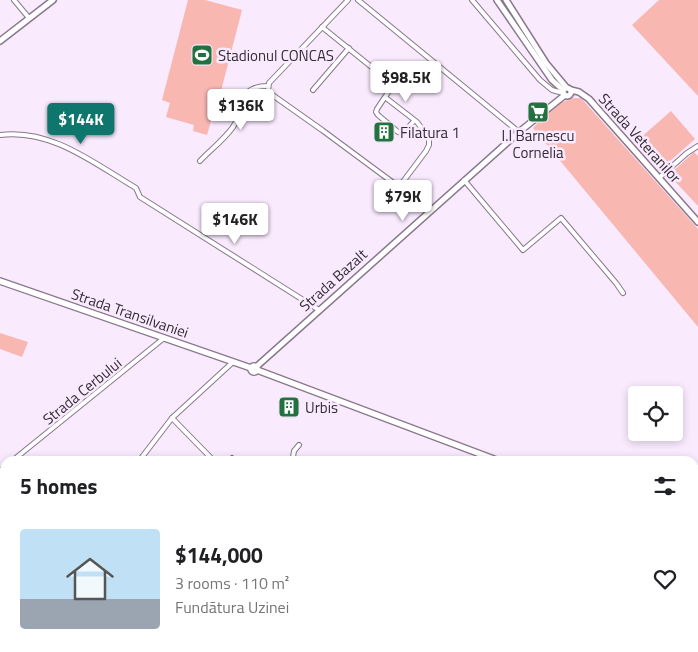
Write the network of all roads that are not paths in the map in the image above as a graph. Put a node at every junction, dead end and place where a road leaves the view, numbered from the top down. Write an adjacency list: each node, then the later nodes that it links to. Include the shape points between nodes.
1 (14, 0): 8 (street)
2 (53, 0): 8 (main road)
3 (348, 0): 9 (street)
4 (358, 0): 17 (street)
5 (472, 0): 14 (street, via 540,80 552,90)
6 (497, 0): 14 (main road, via 552,80)
7 (506, 0): 14 (main road)
8 (29, 18): 10 (main road)
9 (322, 27): 11 (street); 12 (street)
10 (0, 40)
11 (349, 48): 13 (street); 15 (street, via 390,82)
12 (268, 87): 20 (street, via 252,88 245,94 234,126); 23 (street, via 271,94)
13 (313, 90)
14 (567, 92): 17 (main road, Strada Bazalt); 21 (main road, Strada Veteranilor, via 582,94 589,99)
15 (386, 98): 16 (street); 16 (street, via 376,112 398,132 406,131)
16 (414, 121): 23 (street, via 429,138 428,145)
17 (519, 132): 22 (main road, Strada Bazalt)
18 (0, 135): 28 (street, via 28,134 68,148 136,188 140,197)
19 (698, 146): 21 (street)
20 (200, 161)
21 (659, 178): 25 (main road, Strada Veteranilor)
22 (464, 180): 24 (main road, Strada Bazalt); 27 (street, via 523,250 562,218)
23 (399, 187): 24 (street)
24 (429, 212): 28 (main road, Strada Bazalt)
25 (698, 222)
26 (0, 281): 29 (main road, Strada Transilvaniei)
27 (623, 293)
28 (319, 310): 31 (main road, Strada Bazalt)
29 (164, 338): 30 (main road, Strada Transilvaniei); 34 (street, Strada Cerbului)
30 (233, 362): 31 (main road, Strada Transilvaniei); 32 (street)
31 (255, 368): 38 (main road, Strada Transilvaniei)
32 (172, 418): 35 (street); 36 (street)
33 (299, 445): 37 (street)
34 (18, 456)
35 (142, 456)
36 (209, 456)
37 (293, 456)
38 (486, 456)

